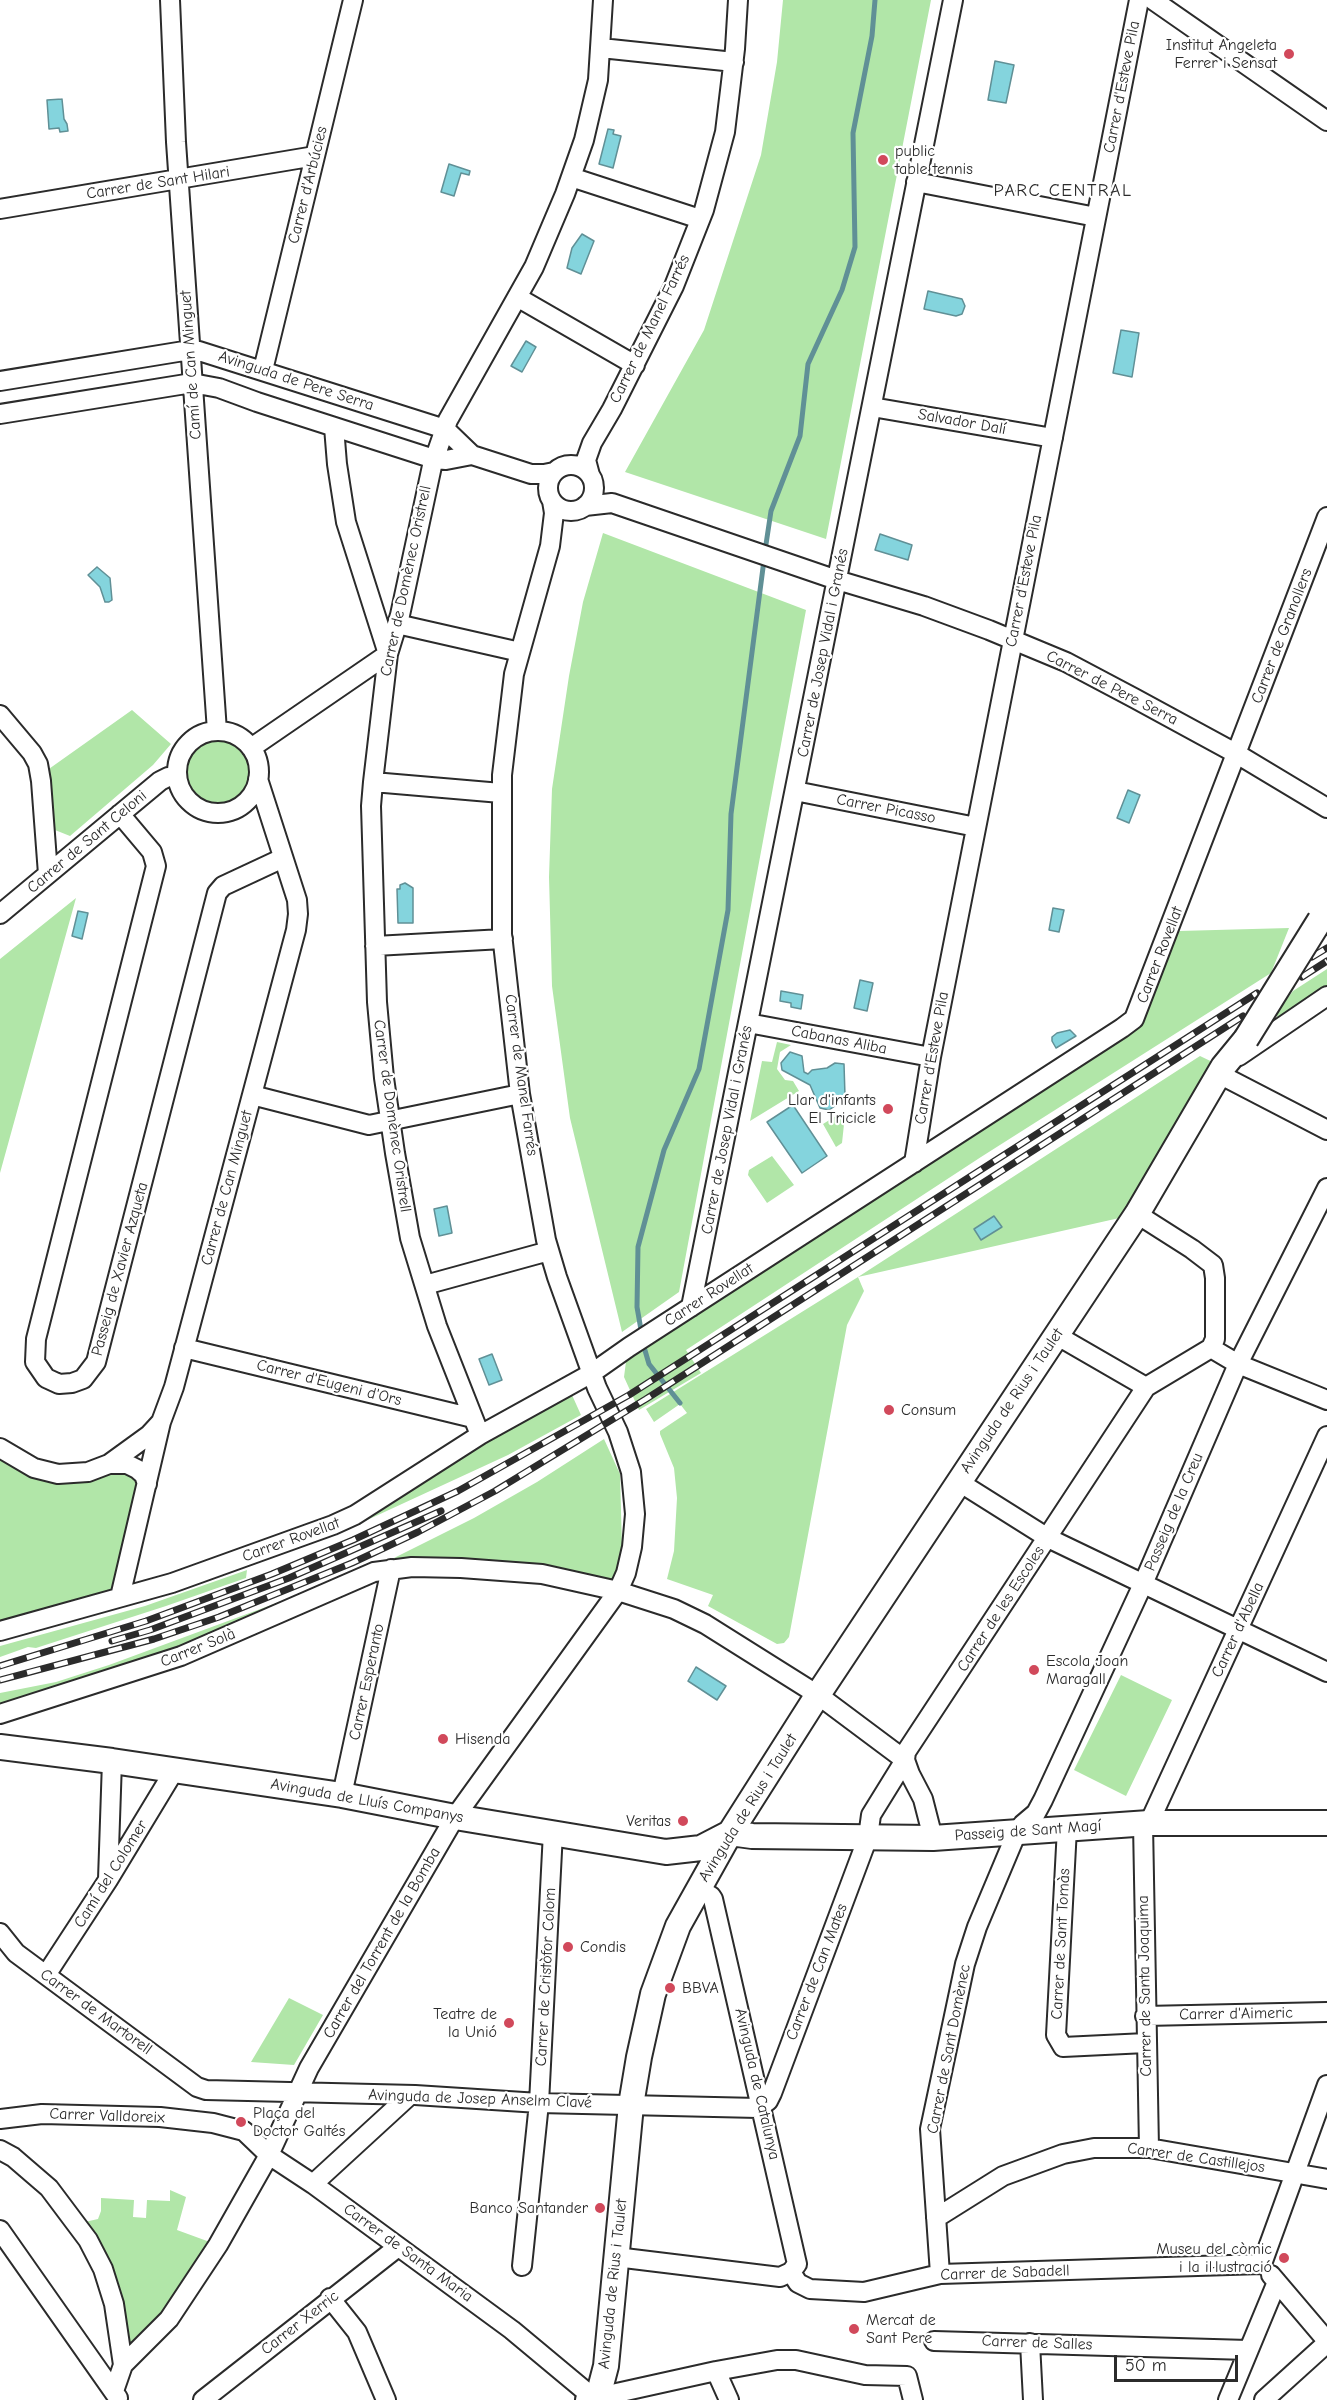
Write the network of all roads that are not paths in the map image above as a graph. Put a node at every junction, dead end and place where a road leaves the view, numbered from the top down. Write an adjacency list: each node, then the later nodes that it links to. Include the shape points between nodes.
1 (170, 0): 13 (street, Camí de Can Minguet)
2 (353, 0): 11 (street, Carrer d'Arbúcies)
3 (603, 0): 8 (street, Carrer de Domènec Oristrell)
4 (738, 0): 9 (street, Carrer de Manel Farrés)
5 (953, 0): 14 (street, Carrer de Josep Vidal i Granés)
6 (1139, 0): 16 (street, Carrer d'Esteve Pila)
7 (1154, 0): 10 (street)
8 (601, 48): 9 (street); 12 (street, Carrer de Domènec Oristrell, via 598,80)
9 (734, 62): 17 (street, Carrer de Manel Farrés, via 724,132)
10 (1327, 121)
11 (315, 156): 13 (street, Carrer de Sant Hilari); 21 (street, Carrer d'Arbúcies)
12 (571, 177): 17 (street); 18 (street, Carrer de Domènec Oristrell, via 534,267)
13 (178, 179): 15 (street, Carrer de Sant Hilari); 19 (street, Camí de Can Minguet)
14 (916, 182): 16 (street); 24 (street, Carrer de Josep Vidal i Granés)
15 (0, 209)
16 (1096, 217): 28 (street, Carrer d'Esteve Pila)
17 (700, 219): 20 (street, Carrer de Manel Farrés, via 674,286)
18 (517, 297): 20 (street); 27 (street, Carrer de Domènec Oristrell)
19 (190, 350): 21 (street, Avinguda de Pere Serra); 22 (street, Avinguda de Pere Serra); 23 (street, Camí de Can Minguet)
20 (634, 365): 29 (street, Carrer de Manel Farrés)
21 (263, 370): 27 (street, Avinguda de Pere Serra)
22 (0, 381)
23 (192, 383): 25 (street, Avinguda de Pere Serra); 26 (street, Avinguda de Pere Serra, via 219,388); 46 (street, Camí de Can Minguet)
24 (872, 406): 28 (street, Salvador Dalí); 40 (street, Carrer de Josep Vidal i Granés)
25 (0, 414)
26 (334, 427): 31 (street, Avinguda de Pere Serra); 44 (street, via 346,522)
27 (445, 429): 30 (street, Avinguda de Pere Serra); 31 (street, Carrer de Domènec Oristrell)
28 (1053, 438): 42 (street, Carrer d'Esteve Pila)
29 (592, 443): 32 (street, Carrer de Manel Farrés); 34 (street, Carrer de Manel Farrés, via 586,460)
30 (472, 455): 31 (street, Avinguda de Pere Serra); 33 (street, Avinguda de Pere Serra)
31 (434, 459): 41 (street, Carrer de Domènec Oristrell)
32 (557, 469): 33 (street, Avinguda de Pere Serra); 34 (street, via 574,465); 35 (street, via 547,487)
33 (531, 474): 35 (street)
34 (591, 477): 36 (street); 37 (street, via 593,493)
35 (550, 498): 37 (street, via 564,510); 39 (street, Carrer de Manel Farrés, via 554,513)
36 (612, 503): 37 (street, Carrer de Pere Serra); 40 (street, Carrer de Pere Serra)
37 (582, 508): 39 (street, Carrer de Manel Farrés, via 560,528)
38 (1327, 517): 48 (street, Carrer de Granollers)
39 (550, 546): 43 (street, Carrer de Manel Farrés)
40 (837, 580): 42 (street, Carrer de Pere Serra, via 924,606); 52 (street, Carrer de Josep Vidal i Granés)
41 (397, 624): 43 (street); 44 (street, Carrer de Domènec Oristrell)
42 (1013, 640): 48 (street, Carrer de Pere Serra, via 1066,662); 56 (street, Carrer d'Esteve Pila)
43 (520, 652): 53 (street, Carrer de Manel Farrés, via 514,674)
44 (388, 654): 47 (street); 51 (street, Carrer de Domènec Oristrell)
45 (0, 715): 58 (street, via 38,764)
46 (217, 731): 47 (street, via 234,734); 49 (street, via 201,734 188,744 178,764)
47 (251, 748): 50 (street, via 256,756)
48 (1237, 754): 54 (street, Carrer de Pere Serra); 71 (street, Carrer Rovellat, via 1134,1019)
49 (177, 777): 50 (street, via 190,802 217,813 231,811 248,801); 55 (street, Carrer de Sant Celoni, via 160,782)
50 (258, 779): 57 (street, Carrer de Can Minguet)
51 (373, 782): 53 (street); 62 (street, Carrer de Domènec Oristrell)
52 (795, 791): 56 (street, Carrer Picasso); 64 (street, Carrer de Josep Vidal i Granés)
53 (501, 793): 61 (street, Carrer de Manel Farrés)
54 (1327, 808)
55 (120, 814): 57 (street, Passeig de Xavier Azqueta, via 152,852 156,866 36,1339 35,1362 46,1378 59,1384 83,1379 96,1362 217,893 223,886); 58 (street, Carrer de Sant Celoni)
56 (976, 826): 65 (street, Carrer d'Esteve Pila)
57 (283, 858): 68 (street, Carrer de Can Minguet, via 298,914)
58 (48, 874): 59 (street, Carrer de Sant Celoni)
59 (0, 914)
60 (1323, 914): 66 (street, Avinguda de Rius i Taulet, bridge, via 1246,1039)
61 (503, 939): 62 (street); 67 (street, Carrer de Manel Farrés)
62 (375, 946): 69 (street, Carrer de Domènec Oristrell)
63 (1327, 996): 66 (street)
64 (748, 1023): 65 (street, Cabanas Aliba); 76 (street, Carrer de Josep Vidal i Granés)
65 (931, 1057): 71 (street, Carrer d'Esteve Pila)
66 (1221, 1070): 70 (street); 73 (street, Avinguda de Rius i Taulet)
67 (520, 1094): 69 (street); 74 (street, Carrer de Manel Farrés)
68 (252, 1095): 69 (street, via 356,1124); 79 (street, Carrer de Can Minguet)
69 (390, 1121): 75 (street, Carrer de Domènec Oristrell, via 411,1238)
70 (1327, 1130)
71 (914, 1163): 76 (street, Carrer Rovellat)
72 (1327, 1188): 80 (street, Passeig de la Creu)
73 (1137, 1214): 77 (street, Avinguda de Rius i Taulet); 78 (street, via 1213,1266)
74 (549, 1251): 75 (street); 81 (street, Carrer de Manel Farrés)
75 (425, 1286): 84 (street, Carrer de Domènec Oristrell)
76 (691, 1306): 81 (street, Carrer Rovellat)
77 (1056, 1335): 82 (street); 90 (street, Avinguda de Rius i Taulet)
78 (1213, 1344): 80 (street); 82 (street)
79 (184, 1348): 84 (street, Carrer d'Eugeni d'Ors); 85 (street, Carrer de Can Minguet)
80 (1241, 1357): 83 (street); 94 (street, Passeig de la Creu)
81 (592, 1373): 86 (street, Carrer Rovellat); 95 (street, Carrer de Manel Farrés, via 631,1472 635,1514 632,1547)
82 (1146, 1387): 92 (street, Carrer de les Escoles)
83 (1327, 1400)
84 (473, 1418): 86 (street, Carrer de Domènec Oristrell)
85 (161, 1422): 89 (street); 91 (street, Carrer de Can Minguet)
86 (480, 1435): 96 (street, Carrer Rovellat, via 333,1525 172,1583)
87 (1327, 1436): 97 (street, Carrer d'Abella)
88 (0, 1448): 89 (street, via 34,1468 58,1474 88,1472)
89 (110, 1464): 91 (street, via 127,1464 137,1469)
90 (959, 1482): 92 (street); 100 (street, Avinguda de Rius i Taulet)
91 (147, 1484): 96 (street, Carrer de Can Minguet)
92 (1048, 1538): 94 (street); 103 (street, Carrer de les Escoles, via 906,1752)
93 (391, 1569): 95 (street, Carrer Solà, via 532,1573); 101 (street, Carrer Solà, via 374,1572 181,1656); 106 (street, Carrer Esperanto)
94 (1143, 1584): 97 (street); 112 (street, Passeig de la Creu, via 1043,1800)
95 (618, 1591): 100 (street, Carrer Solà, via 705,1624); 107 (street, Carrer del Torrent de la Bomba)
96 (120, 1597): 98 (street, Carrer Rovellat)
97 (1238, 1629): 99 (street); 108 (street, Carrer d'Abella)
98 (0, 1631)
99 (1327, 1672)
100 (818, 1695): 103 (street, Carrer Solà); 113 (street, Avinguda de Rius i Taulet)
101 (0, 1714)
102 (0, 1747): 104 (street, Avinguda de Lluís Companys)
103 (905, 1760): 114 (street, Carrer de les Escoles, via 871,1815); 115 (street)
104 (112, 1761): 105 (street, Avinguda de Lluís Companys); 117 (street)
105 (174, 1771): 106 (street, Avinguda de Lluís Companys); 117 (street, Camí del Colomer)
106 (342, 1795): 107 (street, Avinguda de Lluís Companys)
107 (455, 1817): 111 (street, Avinguda de Lluís Companys); 126 (street, Carrer del Torrent de la Bomba)
108 (1146, 1823): 109 (street, Passeig de Sant Magí); 110 (street, Passeig de Sant Magí); 122 (street, Carrer de Santa Joaquima)
109 (1327, 1824)
110 (1067, 1828): 112 (street, Passeig de Sant Magí); 123 (street, Carrer de Sant Tomàs, via 1056,2035 1063,2047)
111 (553, 1832): 116 (street, Avinguda de Lluís Companys); 128 (street, Carrer de Cristòfor Colom)
112 (1017, 1832): 115 (street, Passeig de Sant Magí); 139 (street, Carrer de Sant Domènec, via 965,1964 930,2129)
113 (730, 1833): 114 (street, Passeig de Sant Magí); 116 (street, Avinguda de Lluís Companys, via 701,1848); 118 (street, Avinguda de Rius i Taulet)
114 (868, 1837): 115 (street, Passeig de Sant Magí); 130 (street, Carrer de Can Mates, via 772,2093)
115 (933, 1838)
116 (666, 1852): 118 (street, Avinguda de Rius i Taulet, via 682,1858)
117 (108, 1880): 120 (street, Camí del Colomer)
118 (704, 1888): 129 (street, Avinguda de Rius i Taulet, via 678,1926 653,1994); 130 (street, Avinguda de Catalunya)
119 (0, 1933): 120 (street, Carrer de Martorell, via 16,1953)
120 (46, 1975): 125 (street, Carrer de Martorell)
121 (1327, 2012): 122 (street, Carrer d'Aimeric)
122 (1145, 2016): 123 (street, Carrer de Santa Joaquima)
123 (1146, 2043): 133 (street, Carrer de Santa Joaquima)
124 (1327, 2085): 136 (street)
125 (198, 2087): 126 (street, Avinguda de Josep Anselm Clavé)
126 (297, 2092): 127 (street, Avinguda de Josep Anselm Clavé); 135 (street, Carrer del Torrent de la Bomba)
127 (410, 2095): 128 (street, Avinguda de Josep Anselm Clavé); 138 (street)
128 (539, 2103): 129 (street, Avinguda de Josep Anselm Clavé); 144 (street, Carrer de Cristòfor Colom)
129 (631, 2105): 130 (street, Avinguda de Josep Anselm Clavé); 142 (street, Avinguda de Rius i Taulet)
130 (762, 2105): 145 (street, Avinguda de Catalunya, via 796,2252 797,2264)
131 (0, 2119): 132 (street, Carrer Valldoreix, via 42,2114 160,2117)
132 (213, 2123): 135 (street, Carrer de Santa Maria, via 244,2132)
133 (1149, 2148): 136 (street, Carrer de Castillejos); 139 (street, Carrer de Castillejos, via 1094,2148 1063,2154 1003,2176)
134 (0, 2150): 153 (street, via 49,2188 88,2240 114,2304)
135 (269, 2155): 138 (street, Carrer de Santa Maria); 153 (street, via 170,2319)
136 (1295, 2173): 137 (street, Carrer de Castillejos); 143 (street)
137 (1327, 2179)
138 (313, 2184): 141 (street, Carrer de Santa Maria)
139 (936, 2218): 146 (street, Carrer de Sant Domènec)
140 (0, 2230): 155 (street)
141 (398, 2247): 148 (street, Carrer Xerric); 156 (street, Carrer de Santa Maria, via 512,2330)
142 (616, 2257): 145 (street, via 780,2277); 156 (street, Avinguda de Rius i Taulet, via 606,2366)
143 (1262, 2264): 146 (street, Carrer de Sabadell); 147 (street)
144 (522, 2266)
145 (791, 2272): 146 (street, Carrer de Sabadell, via 798,2283 810,2289 864,2292)
146 (939, 2274)
147 (1277, 2282): 150 (street); 152 (street)
148 (330, 2298): 157 (street, Carrer Xerric); 158 (street, via 357,2332)
149 (934, 2341): 151 (street, Carrer de Salles)
150 (1327, 2342): 163 (street)
151 (1030, 2343): 152 (street, Carrer de Salles); 161 (street)
152 (1248, 2350): 162 (street)
153 (123, 2365): 155 (street)
154 (716, 2371): 156 (street); 159 (street); 160 (street, via 795,2360 866,2375 907,2376)
155 (117, 2396)
156 (593, 2399)
157 (202, 2400)
158 (387, 2400)
159 (729, 2400)
160 (913, 2400)
161 (1033, 2400)
162 (1228, 2400)
163 (1264, 2400)

